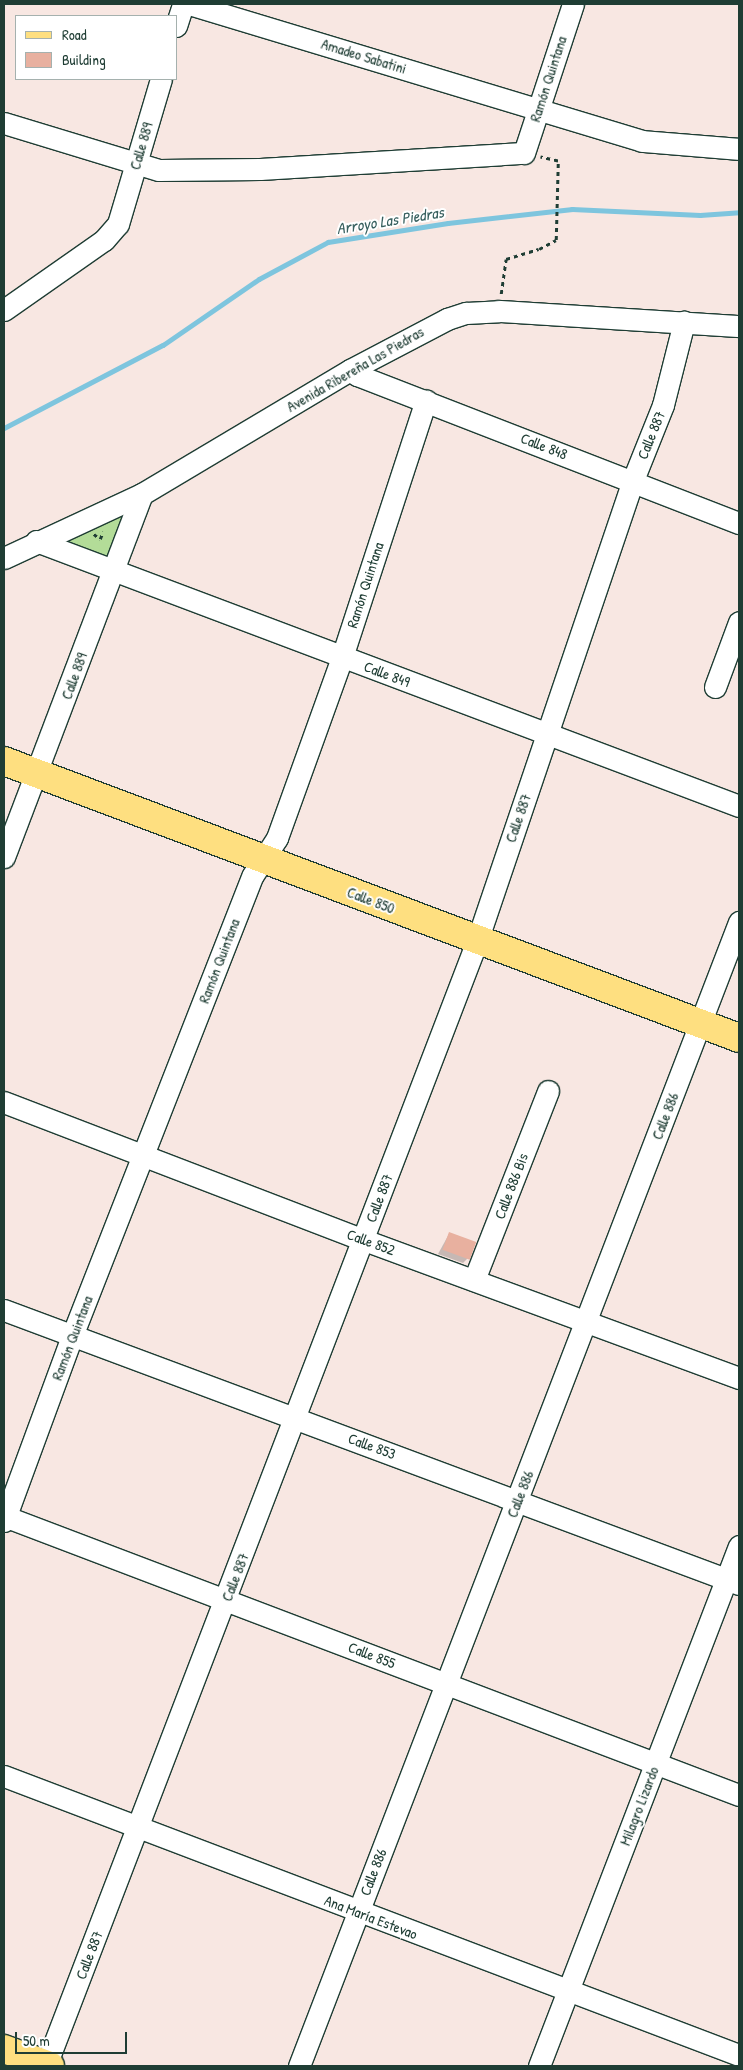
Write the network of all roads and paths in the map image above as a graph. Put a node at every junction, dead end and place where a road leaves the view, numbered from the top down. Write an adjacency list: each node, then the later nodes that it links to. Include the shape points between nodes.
1 (183, 4): 4 (street)
2 (189, 4): 6 (street, Amadeo Sabatini)
3 (573, 4): 6 (street, Ramón Quintana)
4 (178, 20)
5 (161, 80): 10 (street, Calle 889)
6 (538, 109): 8 (street, via 642,141); 9 (street, Ramón Quintana)
7 (4, 123): 10 (street)
8 (739, 149)
9 (524, 153): 10 (street, via 260,169 159,170); 12 (path, via 558,161 556,240 506,259)
10 (136, 165): 11 (street, Calle 889, via 118,224 104,240)
11 (6, 306)
12 (499, 311): 13 (street, Avenida Ribereña Las Piedras); 15 (street, Avenida Ribereña Las Piedras, via 466,313 447,319)
13 (684, 322): 14 (street, Avenida Ribereña Las Piedras); 17 (street, Calle 887, via 663,404)
14 (739, 326)
15 (350, 370): 16 (street, Calle 848); 18 (street, Avenida Ribereña Las Piedras)
16 (426, 400): 17 (street, Calle 848); 24 (street, Ramón Quintana)
17 (633, 480): 19 (street, Calle 848); 26 (street, Calle 887)
18 (142, 494): 20 (street, Avenida Ribereña Las Piedras); 22 (street, Calle 889)
19 (739, 523)
20 (36, 541): 21 (street, Avenida Ribereña Las Piedras); 22 (street, Calle 849)
21 (4, 558)
22 (114, 569): 24 (street, Calle 849); 28 (street, Calle 889)
23 (739, 622): 25 (street)
24 (342, 656): 26 (street, Calle 849); 31 (street, Ramón Quintana, via 277,838)
25 (716, 688)
26 (546, 734): 29 (street, Calle 849); 33 (street, Calle 887)
27 (4, 760): 28 (main road, Calle 850)
28 (36, 772): 30 (street, Calle 889); 31 (main road, Calle 850)
29 (739, 806)
30 (4, 857)
31 (264, 858): 33 (main road, Calle 850); 38 (street, Ramón Quintana, via 253,875)
32 (739, 922): 34 (street, Calle 886)
33 (477, 941): 34 (main road, Calle 850); 39 (street, Calle 887)
34 (700, 1024): 35 (main road, Calle 850); 42 (street, Calle 886)
35 (739, 1038)
36 (548, 1091): 40 (street, Calle 886 Bis)
37 (4, 1102): 38 (street, Calle 852)
38 (144, 1155): 39 (street, Calle 852); 43 (street, Ramón Quintana)
39 (364, 1240): 40 (street, Calle 852); 45 (street, Calle 887)
40 (474, 1280): 42 (street, Calle 852)
41 (4, 1310): 43 (street, Calle 853)
42 (587, 1323): 44 (street, Calle 852); 46 (street, Calle 886)
43 (72, 1336): 45 (street, Calle 853); 47 (street, Ramón Quintana)
44 (739, 1378)
45 (295, 1418): 46 (street, Calle 853); 50 (street, Calle 887)
46 (518, 1500): 49 (street, Calle 853); 51 (street, Calle 886)
47 (4, 1518): 50 (street, Calle 855)
48 (739, 1546): 49 (street, Milagro Lizardo)
49 (733, 1582): 52 (street, Milagro Lizardo)
50 (227, 1599): 51 (street, Calle 855); 55 (street, Calle 887)
51 (445, 1684): 52 (street, Calle 855); 56 (street, Calle 886)
52 (656, 1763): 54 (street, Calle 855); 57 (street, Milagro Lizardo)
53 (4, 1776): 55 (street, Ana María Estevao)
54 (739, 1795)
55 (139, 1828): 56 (street, Ana María Estevao); 60 (street, Calle 887)
56 (358, 1912): 57 (street, Ana María Estevao); 61 (street, Calle 886)
57 (568, 1991): 59 (street, Ana María Estevao); 62 (street, Milagro Lizardo)
58 (4, 2049): 60 (main road)
59 (739, 2055)
60 (48, 2066)
61 (299, 2066)
62 (539, 2066)

